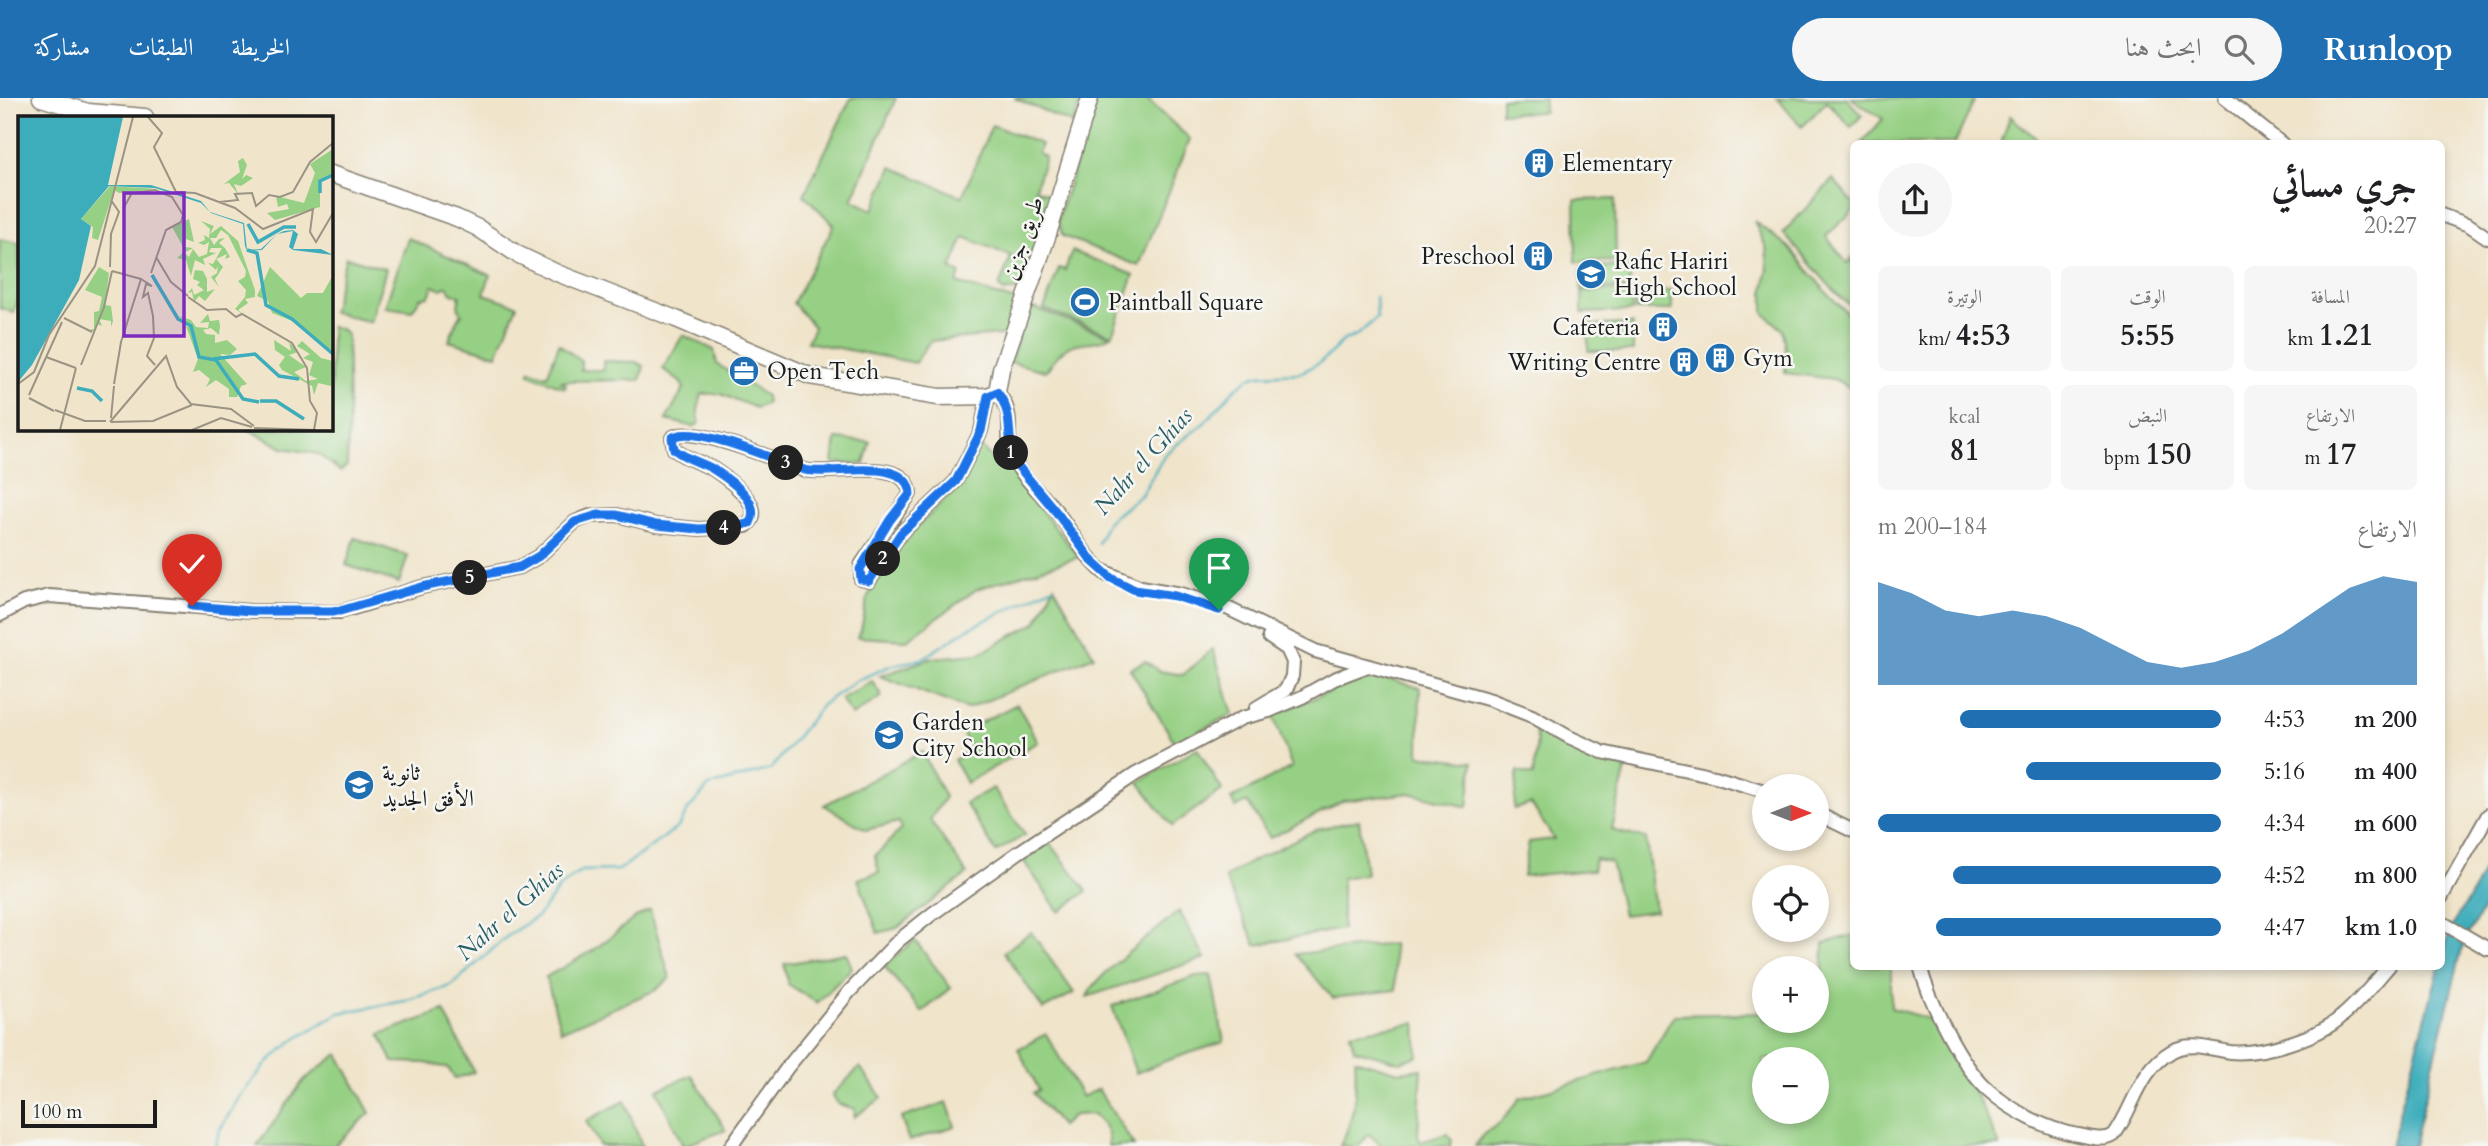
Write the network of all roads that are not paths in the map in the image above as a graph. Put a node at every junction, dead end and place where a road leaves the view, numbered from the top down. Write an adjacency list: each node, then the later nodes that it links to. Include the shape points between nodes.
1 (41, 98): 4 (main road, via 88,112)
2 (1090, 98): 9 (main road, طريق جزين)
3 (2225, 98): 5 (street)
4 (134, 116)
5 (2278, 140)
6 (332, 174): 9 (main road, via 457,218 557,273 810,376 939,397)
7 (2445, 216): 8 (street)
8 (2488, 238)
9 (992, 394): 10 (street, via 981,431 956,481 901,533 869,581 861,579 860,569 910,494 904,478 873,469 806,470 719,440 681,433 672,438 674,449 713,469 752,504 746,526 715,529 656,525 617,515 590,516 575,522 539,556 520,567 422,587 340,611 251,611 49,596); 11 (street, via 1005,403 1011,452 1018,466 1101,570 1130,585 1225,607)
10 (0, 615)
11 (1256, 624): 12 (street); 13 (street)
12 (1287, 649): 13 (street); 16 (street)
13 (1315, 651): 14 (street); 16 (street, via 1299,659)
14 (1338, 658): 15 (street); 17 (street, via 1341,670)
15 (1368, 666): 17 (street); 21 (street, via 1491,700 1602,752)
16 (1293, 670): 18 (street)
17 (1334, 679): 19 (street)
18 (1290, 684): 19 (street); 20 (street)
19 (1302, 697): 20 (street)
20 (1242, 718): 32 (street, via 1136,774 907,934 849,992)
21 (1752, 787)
22 (2488, 815): 25 (street)
23 (1829, 819): 24 (street)
24 (1850, 830)
25 (2445, 891)
26 (2445, 922): 28 (street)
27 (2445, 922): 29 (street)
28 (2488, 943)
29 (2488, 949)
30 (1921, 970): 31 (street, via 1947,1029 1986,1088 2043,1125 2103,1139 2115,1135 2149,1071 2173,1051 2198,1046 2253,1053 2295,1040 2341,1018)
31 (2385, 970)
32 (731, 1146)

